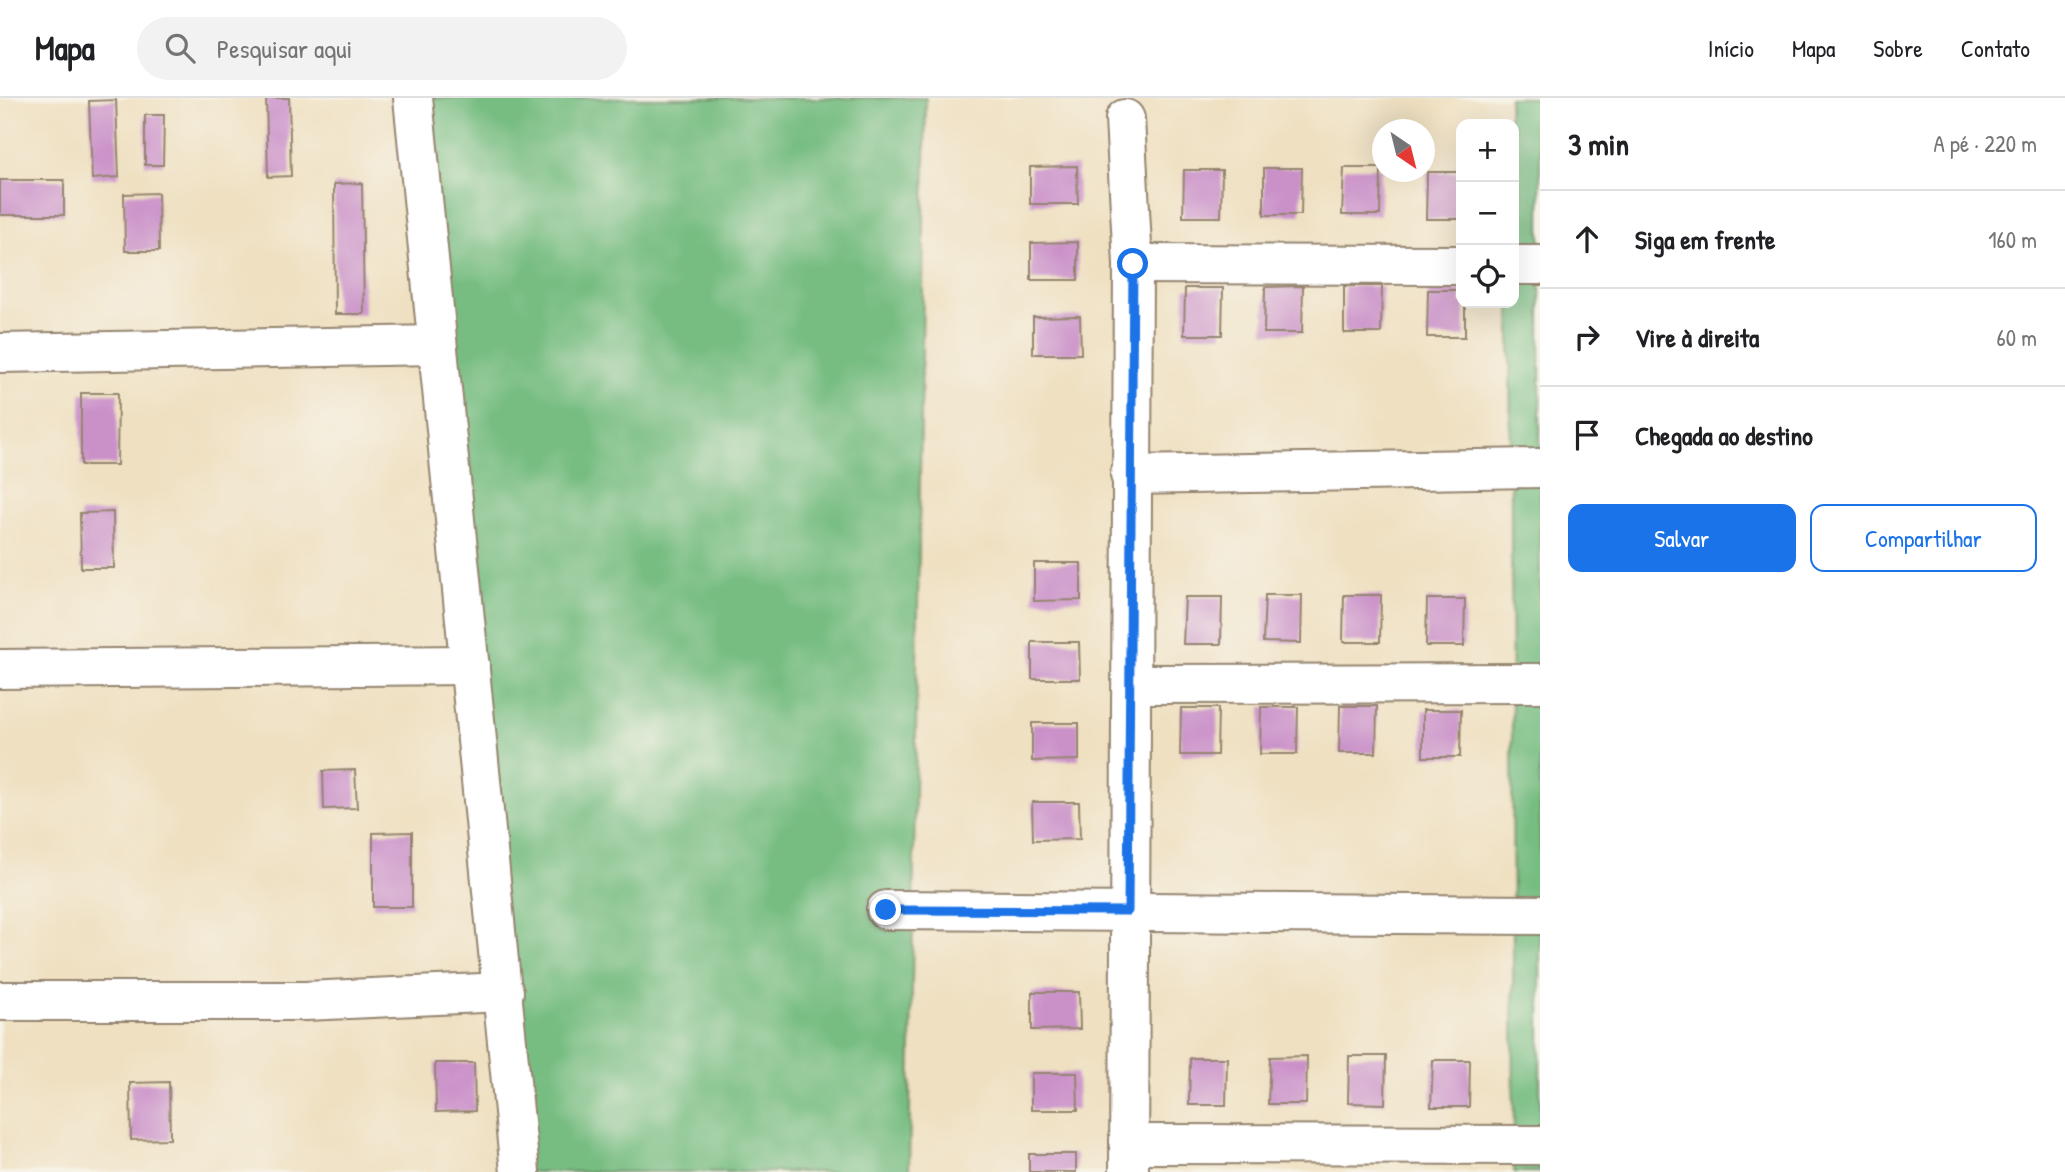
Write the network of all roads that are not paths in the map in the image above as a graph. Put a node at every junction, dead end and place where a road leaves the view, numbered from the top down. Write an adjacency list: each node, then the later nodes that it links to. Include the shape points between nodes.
1 (413, 98): 7 (street)
2 (1125, 119): 3 (street)
3 (1133, 264): 4 (street); 10 (street)
4 (1456, 265)
5 (1519, 265): 6 (street)
6 (1540, 265)
7 (437, 345): 8 (street); 11 (street)
8 (0, 353)
9 (1540, 468): 10 (street)
10 (1130, 475): 14 (street)
11 (470, 665): 12 (street); 18 (street)
12 (0, 669)
13 (1540, 683): 14 (street)
14 (1132, 684): 16 (street)
15 (886, 910): 16 (street)
16 (1128, 911): 17 (street); 21 (street)
17 (1540, 915)
18 (505, 992): 19 (street, via 305,1001); 22 (street)
19 (0, 1001)
20 (1540, 1144): 21 (street)
21 (1129, 1158)
22 (520, 1172)

